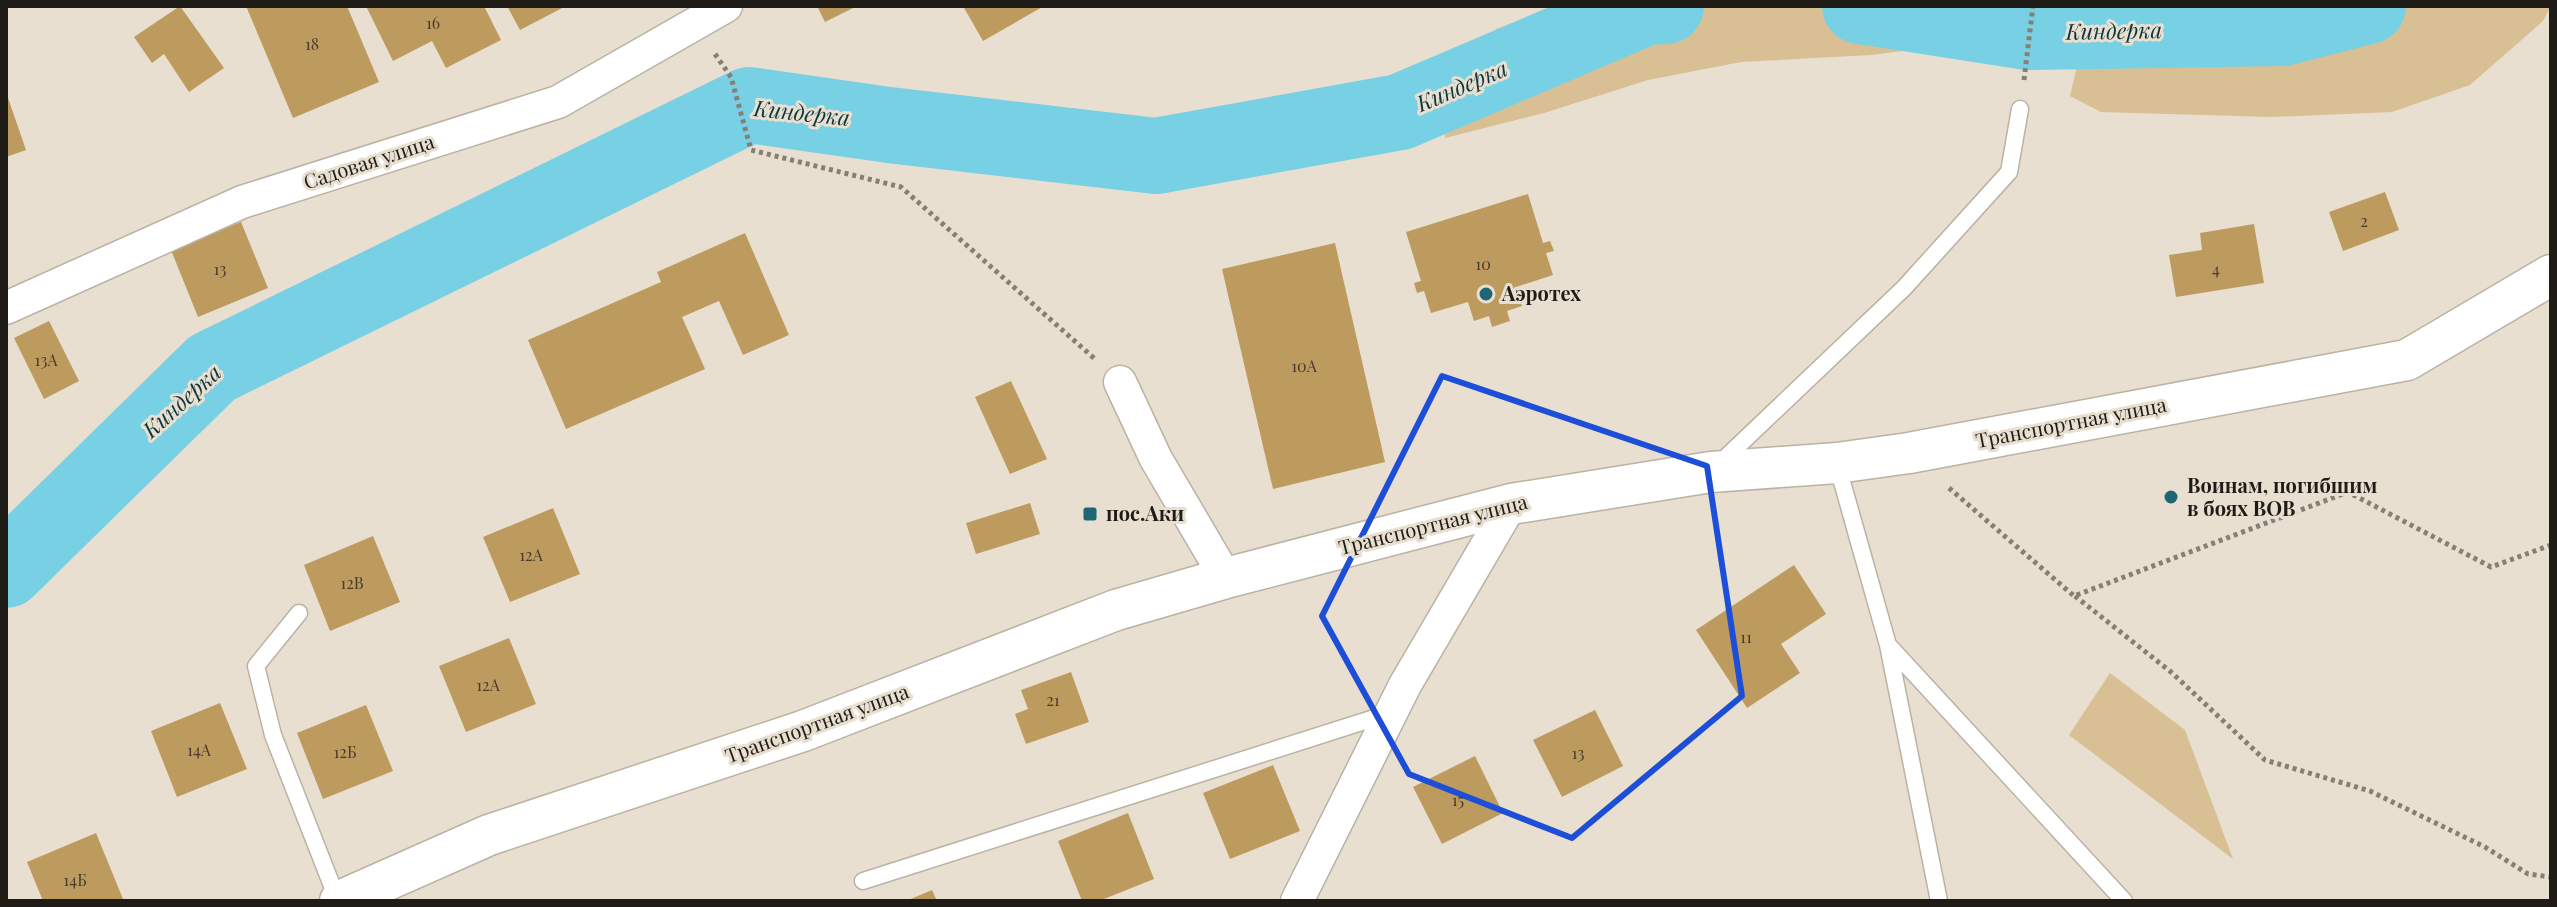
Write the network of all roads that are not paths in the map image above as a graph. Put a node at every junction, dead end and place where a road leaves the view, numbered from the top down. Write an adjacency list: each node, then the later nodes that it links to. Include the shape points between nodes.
1 (726, 6): 4 (street, Садовая улица, via 558,102 242,202)
2 (2020, 109): 7 (lane, via 2009,172 1904,288)
3 (2551, 275): 6 (street, Транспортная улица, via 2407,360)
4 (6, 308)
5 (1120, 382): 9 (street, via 1156,459)
6 (1837, 463): 7 (street, Транспортная улица); 11 (lane)
7 (1711, 472): 8 (street, Транспортная улица)
8 (1511, 504): 9 (street, Транспортная улица); 12 (street)
9 (1226, 578): 14 (street, Транспортная улица, via 1116,610 803,731 489,835)
10 (299, 613): 14 (lane, via 256,666 273,735)
11 (1888, 645): 16 (lane); 17 (lane)
12 (1391, 712): 13 (lane); 15 (street)
13 (863, 881)
14 (339, 901)
15 (1297, 901)
16 (1939, 901)
17 (2124, 901)

